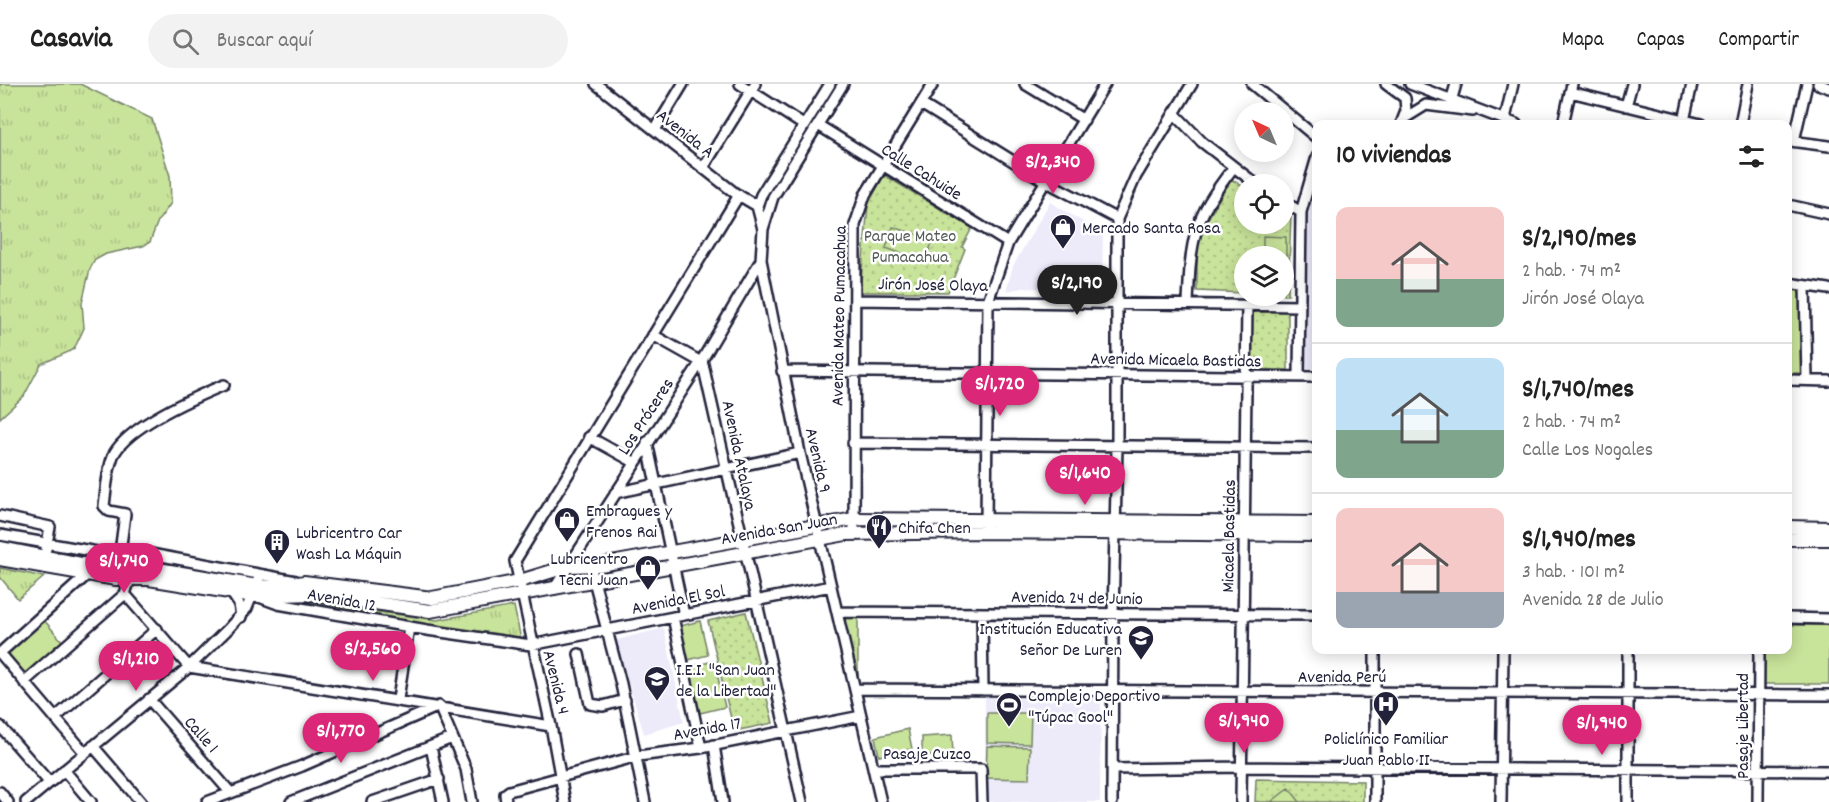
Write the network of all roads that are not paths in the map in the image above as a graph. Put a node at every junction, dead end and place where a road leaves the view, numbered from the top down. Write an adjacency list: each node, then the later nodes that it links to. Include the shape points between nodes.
1 (596, 84): 38 (street, Avenida A)
2 (683, 84): 38 (street)
3 (740, 84): 20 (street)
4 (830, 84): 37 (street)
5 (843, 84): 36 (street)
6 (933, 84): 24 (street, Avenida Mateo Pumacahua)
7 (1025, 84): 29 (street)
8 (1106, 84): 29 (street)
9 (1192, 84): 26 (street)
10 (1252, 84): 39 (street)
11 (1386, 84): 30 (street, via 1405,98)
12 (1410, 84): 23 (street)
13 (1456, 84): 23 (street)
14 (1514, 84): 28 (street)
15 (1632, 84): 25 (street)
16 (1692, 84): 34 (street)
17 (1748, 84): 35 (street)
18 (1807, 84): 40 (street)
19 (1818, 84): 22 (street)
20 (753, 87): 37 (street); 44 (street)
21 (1571, 88): 25 (street); 32 (street)
22 (1829, 88)
23 (1452, 98): 27 (street)
24 (921, 104): 43 (street, Avenida Mateo Pumacahua); 48 (street)
25 (1626, 106): 33 (street)
26 (1174, 113): 45 (street); 55 (street, via 1136,176)
27 (1490, 113): 28 (street); 31 (street, via 1426,105)
28 (1504, 119)
29 (1084, 120): 48 (street)
30 (1403, 120)
31 (1404, 120)
32 (1564, 120)
33 (1680, 120)
34 (1684, 120)
35 (1741, 120)
36 (818, 125): 43 (street, Calle Cahuide); 56 (street, via 773,197)
37 (805, 126): 50 (street)
38 (655, 130): 44 (street, Avenida A)
39 (1312, 134)
40 (1792, 137)
41 (1792, 141): 42 (street)
42 (1829, 146)
43 (881, 165): 57 (street, Calle Cahuide); 62 (street, Avenida Mateo Pumacahua, via 855,225)
44 (703, 168): 49 (street, Avenida A)
45 (1233, 168): 46 (street); 65 (street, via 1213,194 1193,236)
46 (1242, 174)
47 (1312, 174): 53 (street)
48 (1046, 180): 55 (street); 57 (street)
49 (739, 195): 50 (street, Avenida A); 70 (street, Avenida 4)
50 (757, 206): 56 (street)
51 (1792, 207): 54 (street)
52 (1294, 208): 53 (street)
53 (1301, 212): 69 (street)
54 (1829, 214)
55 (1117, 219): 64 (street)
56 (763, 229): 58 (street, Avenida 9)
57 (1008, 243): 63 (street)
58 (761, 260): 71 (street, Los Próceres); 72 (street, Avenida 9)
59 (1792, 284): 60 (street)
60 (1805, 286): 61 (street); 80 (street)
61 (1829, 289)
62 (855, 300): 63 (street, Jirón José Olaya); 73 (street, Avenida Mateo Pumacahua)
63 (988, 301): 64 (street, Jirón José Olaya); 74 (street)
64 (1116, 303): 65 (street, Jirón José Olaya); 75 (street)
65 (1188, 303): 66 (street, Jirón José Olaya)
66 (1234, 305)
67 (1247, 306): 77 (street, Micaela Bastidas)
68 (1294, 306): 69 (street, Jirón José Olaya)
69 (1300, 306): 76 (street)
70 (653, 335): 71 (street); 83 (street, Avenida 4)
71 (702, 361): 84 (street, Los Próceres); 92 (street, Avenida Atalaya)
72 (782, 370): 73 (street, Avenida Micaela Bastidas); 90 (street, Avenida 9)
73 (852, 373): 74 (street, Avenida Micaela Bastidas); 85 (street, Avenida Mateo Pumacahua)
74 (987, 374): 75 (street, Avenida Micaela Bastidas); 86 (street)
75 (1115, 375): 77 (street, Avenida Micaela Bastidas); 87 (street)
76 (1299, 376): 77 (street, Avenida Micaela Bastidas); 78 (street, Avenida Micaela Bastidas)
77 (1246, 377): 88 (street, Micaela Bastidas)
78 (1312, 377)
79 (1792, 380): 80 (street)
80 (1807, 380): 81 (street)
81 (1829, 381)
82 (224, 385): 121 (street, via 172,406 121,444 114,454 104,506 125,514)
83 (589, 437): 91 (street); 124 (street, Avenida 4, via 515,561)
84 (647, 442): 91 (street, Los Próceres); 93 (street)
85 (853, 443): 86 (street); 96 (street, Avenida Mateo Pumacahua)
86 (986, 444): 87 (street); 99 (street)
87 (1117, 447): 88 (street); 100 (street)
88 (1246, 447): 89 (street); 102 (street, Micaela Bastidas)
89 (1312, 448)
90 (800, 453): 92 (street); 98 (street, Avenida 9)
91 (634, 462): 94 (street, Los Próceres)
92 (726, 469): 93 (street); 108 (street, Avenida Atalaya)
93 (656, 485): 94 (street); 114 (street)
94 (615, 493): 119 (street, Los Próceres)
95 (0, 516): 111 (street, via 50,527)
96 (854, 519): 98 (main road, Avenida San Juan); 99 (main road, Avenida San Juan); 104 (street, Avenida Mateo Pumacahua)
97 (1312, 523): 102 (main road, Avenida San Juan)
98 (817, 524): 107 (street, Avenida 9); 108 (main road, Avenida San Juan)
99 (986, 526): 100 (main road, Avenida San Juan); 104 (main road, Avenida San Juan)
100 (1115, 527): 102 (main road, Avenida San Juan); 136 (street)
101 (1792, 527): 103 (main road)
102 (1245, 528): 106 (main road, Avenida San Juan); 137 (street, Micaela Bastidas)
103 (1829, 528)
104 (854, 534): 107 (main road, Avenida San Juan)
105 (0, 535): 111 (street)
106 (1312, 535)
107 (819, 537): 115 (main road, Avenida San Juan); 127 (street, Avenida 9)
108 (741, 538): 114 (main road, Avenida San Juan); 115 (street, Avenida Atalaya)
109 (1792, 539): 110 (main road)
110 (1829, 539)
111 (47, 544): 113 (street); 116 (street)
112 (0, 548): 116 (main road)
113 (88, 551): 121 (street); 122 (street)
114 (671, 552): 118 (main road, Avenida San Juan); 120 (street)
115 (744, 552): 120 (main road, Avenida San Juan); 132 (street, Avenida Atalaya)
116 (44, 557): 122 (main road)
117 (0, 559): 122 (main road)
118 (590, 565): 119 (main road, Avenida San Juan); 125 (street)
119 (569, 566): 124 (main road, Avenida San Juan); 128 (street, Los Próceres)
120 (674, 566): 125 (main road, Avenida San Juan); 135 (street)
121 (118, 568): 122 (main road); 123 (main road); 126 (main road, via 158,569)
122 (87, 570): 147 (street)
123 (130, 579): 129 (main road); 130 (street)
124 (518, 581): 126 (main road, Avenida San Juan, via 432,598 304,582); 131 (street, Avenida 4)
125 (594, 581): 128 (main road, Avenida San Juan); 145 (street)
126 (257, 586): 129 (main road); 131 (main road, Avenida San Juan, via 430,611); 139 (street); 143 (street, Avenida 12, via 278,604)
127 (831, 586): 132 (street, Avenida El Sol); 133 (street, Avenida 9)
128 (554, 589): 131 (main road, Avenida San Juan)
129 (231, 592): 139 (street)
130 (125, 594): 144 (street); 154 (street)
131 (521, 596): 146 (street, Avenida 4)
132 (756, 601): 135 (street, Avenida El Sol); 172 (street, Avenida Atalaya)
133 (837, 612): 134 (street, Avenida 24 de Junio); 155 (street, Avenida 9)
134 (982, 613): 136 (street, Avenida 24 de Junio); 156 (street)
135 (684, 615): 140 (street, Avenida El Sol)
136 (1113, 615): 137 (street, Avenida 24 de Junio); 157 (street)
137 (1242, 615): 138 (street, Avenida 24 de Junio); 158 (street, Micaela Bastidas)
138 (1312, 615)
139 (241, 617): 153 (street)
140 (673, 617): 145 (street, Avenida El Sol); 177 (street)
141 (1792, 618): 142 (street)
142 (1829, 619)
143 (409, 627): 146 (street, Avenida 12); 165 (street)
144 (157, 629): 153 (street); 169 (street)
145 (606, 630): 146 (street, Avenida El Sol); 166 (street)
146 (531, 645): 171 (street, Avenida 4)
147 (0, 653): 154 (street)
148 (579, 654): 166 (street, via 590,704 603,706)
149 (1375, 654): 159 (street)
150 (1503, 654): 160 (street)
151 (1628, 654): 161 (street)
152 (1759, 654): 163 (street, Pasaje Libertad)
153 (189, 667): 164 (street); 165 (street)
154 (24, 682): 169 (street)
155 (855, 689): 156 (street, Avenida Perú); 168 (street, Avenida 9)
156 (982, 690): 157 (street, Avenida Perú)
157 (1112, 691): 158 (street, Avenida Perú); 183 (street)
158 (1241, 692): 159 (street, Avenida Perú); 180 (street, Micaela Bastidas)
159 (1376, 693): 160 (street, Avenida Perú); 181 (street)
160 (1502, 694): 161 (street, Avenida Perú); 184 (street)
161 (1628, 695): 163 (street, Avenida Perú); 186 (street)
162 (1829, 695): 163 (street, Avenida Perú)
163 (1758, 696): 187 (street, Pasaje Libertad)
164 (149, 699): 175 (street); 193 (street, Calle 1)
165 (398, 699): 167 (street)
166 (625, 700): 179 (street)
167 (439, 706): 171 (street); 173 (street); 193 (street, via 302,766)
168 (861, 716): 172 (street, Avenida 17); 182 (street, Avenida 9)
169 (55, 718): 178 (street)
170 (0, 726): 191 (street)
171 (551, 726): 189 (street, Avenida 4)
172 (786, 731): 174 (street, Avenida 17); 207 (street, Avenida Atalaya)
173 (453, 738): 176 (street); 202 (street, via 466,769)
174 (714, 745): 177 (street, Avenida 17); 206 (street)
175 (93, 746): 178 (street); 197 (street)
176 (431, 747): 190 (street); 199 (street)
177 (701, 748): 179 (street, Avenida 17)
178 (85, 753): 185 (street)
179 (638, 756): 189 (street, Avenida 17); 205 (street)
180 (1241, 767): 181 (street); 183 (street); 211 (street, Micaela Bastidas)
181 (1375, 768): 184 (street); 212 (street)
182 (873, 769): 208 (street, Avenida 9); 209 (street, Pasaje Cuzco, via 981,769)
183 (1113, 769): 210 (street)
184 (1502, 769): 186 (street); 213 (street)
185 (64, 770): 191 (street); 196 (street)
186 (1628, 770): 187 (street); 214 (street)
187 (1758, 771): 188 (street); 215 (street, Pasaje Libertad)
188 (1829, 771)
189 (560, 776): 203 (street, Avenida 17, via 509,791 505,794); 204 (street, Avenida 4)
190 (439, 779): 200 (street); 201 (street)
191 (49, 782): 195 (street)
192 (0, 792): 194 (street)
193 (230, 792): 198 (street)
194 (8, 802)
195 (26, 802)
196 (91, 802)
197 (141, 802)
198 (207, 802)
199 (291, 802)
200 (372, 802)
201 (443, 802)
202 (472, 802)
203 (506, 802)
204 (565, 802)
205 (645, 802)
206 (723, 802)
207 (802, 802)
208 (881, 802)
209 (982, 802)
210 (1112, 802)
211 (1241, 802)
212 (1375, 802)
213 (1501, 802)
214 (1628, 802)
215 (1758, 802)

